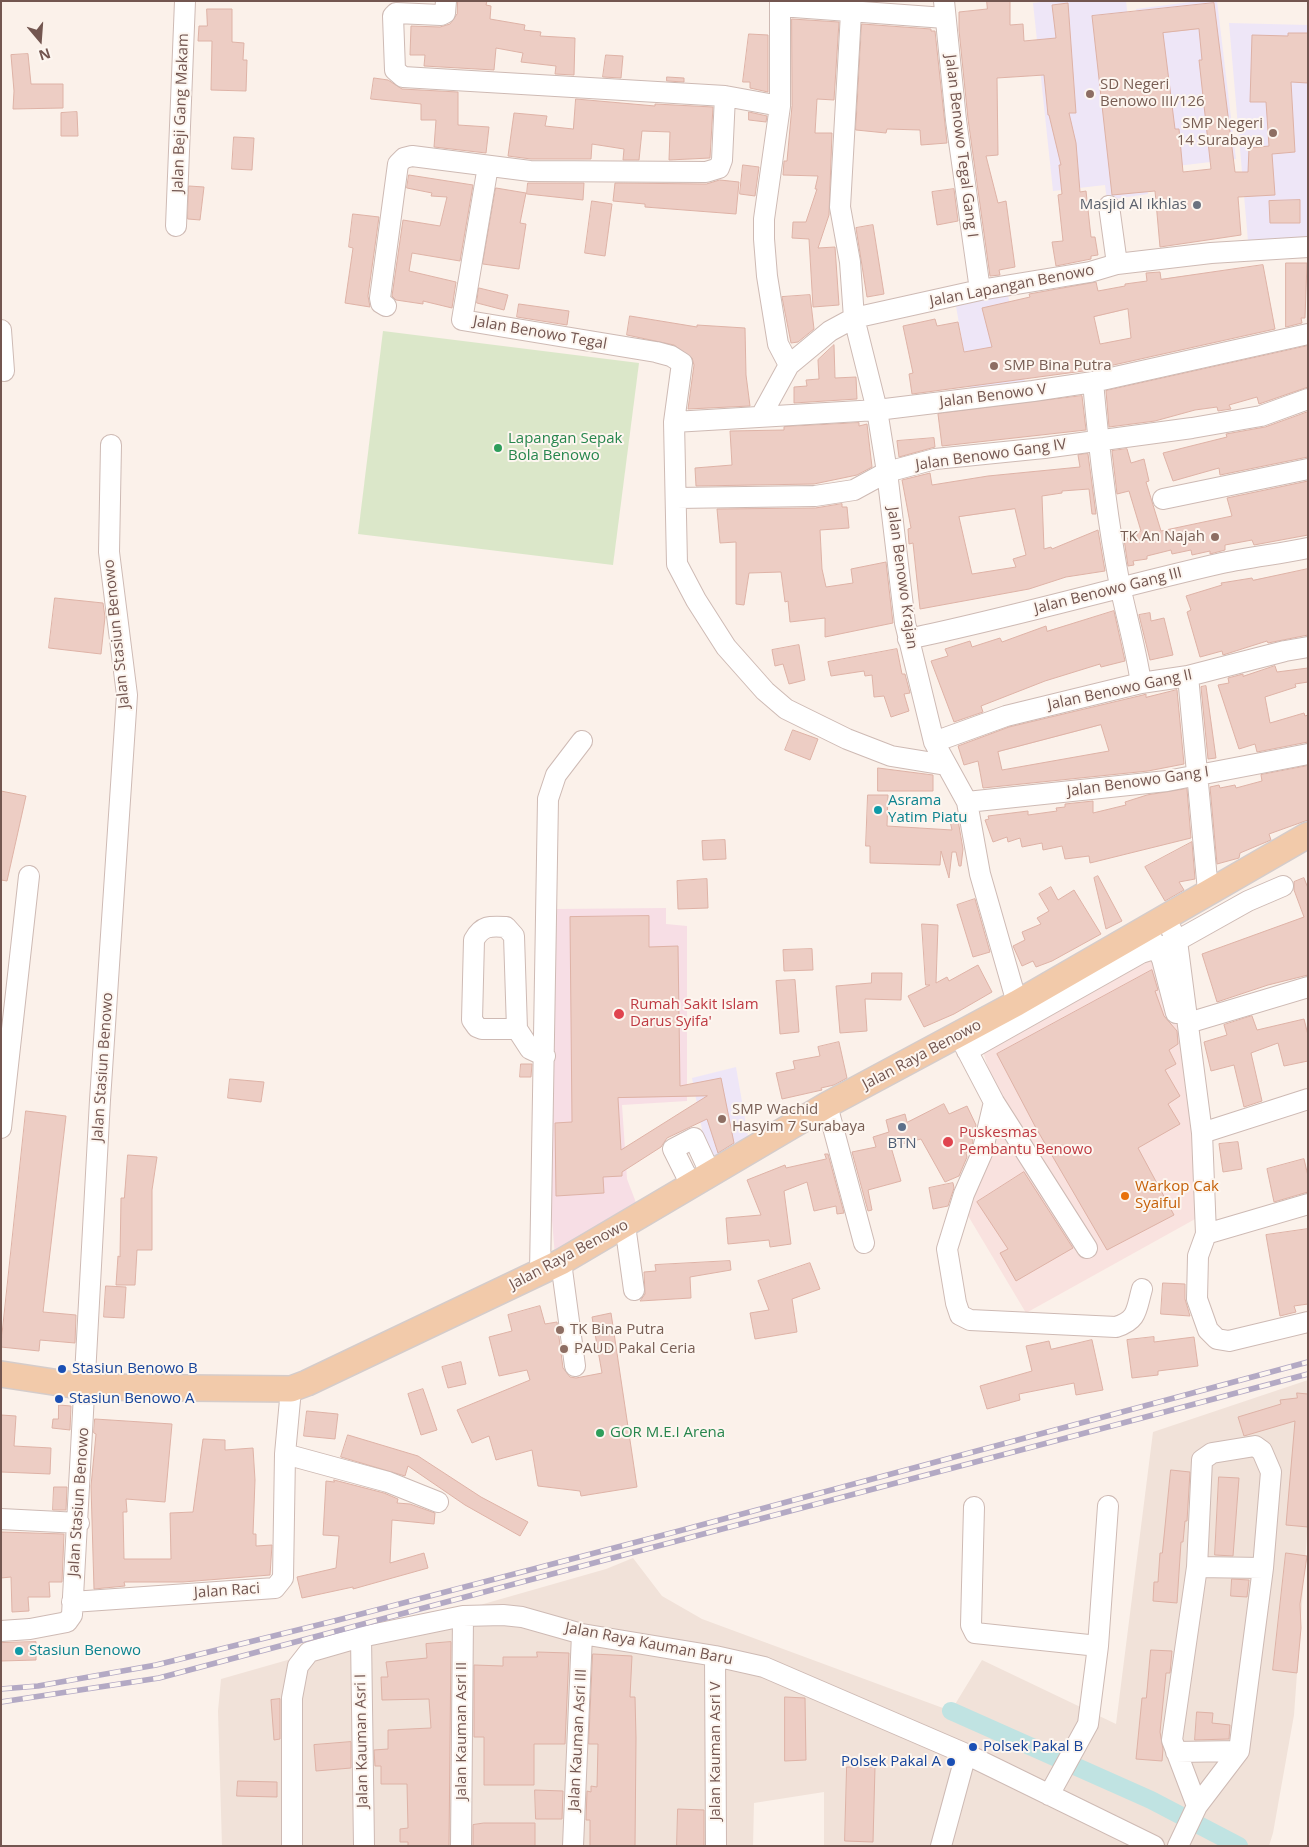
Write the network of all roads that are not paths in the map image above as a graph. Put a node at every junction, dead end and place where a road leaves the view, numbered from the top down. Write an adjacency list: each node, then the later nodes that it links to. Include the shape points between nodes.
1 (185, 1): 10 (street, Jalan Beji Gang Makam)
2 (446, 1): 6 (street, via 446,13 441,15 396,13 392,20 395,70 398,74)
3 (780, 4): 5 (street); 7 (street)
4 (945, 10): 5 (street); 13 (street, Jalan Benowo Tegal Gang I, via 956,120)
5 (851, 13): 15 (street, Jalan Benowo Krajan, via 840,207 850,262)
6 (725, 96): 7 (street); 8 (street, via 722,160 719,168 706,172 530,171)
7 (780, 106): 18 (street, via 764,239 766,276 778,344)
8 (488, 166): 14 (street, via 412,156 398,164 380,298); 24 (street, Jalan Benowo Tegal, via 462,320 671,356 682,363)
9 (1109, 206): 12 (street)
10 (176, 226)
11 (1308, 247): 12 (street, Jalan Lapangan Benowo)
12 (1116, 264): 13 (street, Jalan Lapangan Benowo, via 1090,272)
13 (980, 290): 15 (street, Jalan Lapangan Benowo)
14 (386, 306)
15 (854, 318): 18 (street, Jalan Lapangan Benowo, via 830,331); 22 (street, Jalan Benowo Krajan)
16 (1, 330): 19 (street)
17 (1308, 334): 20 (street, Jalan Benowo V)
18 (789, 365): 23 (street, Jalan Lapangan Benowo)
19 (4, 371)
20 (1094, 382): 22 (street, Jalan Benowo V); 25 (street)
21 (1308, 398): 25 (street, Jalan Benowo Gang IV, via 1261,416)
22 (877, 410): 23 (street, Jalan Benowo V); 28 (street, Jalan Benowo Krajan)
23 (761, 416): 24 (street, Jalan Benowo V)
24 (674, 422): 29 (street)
25 (1098, 440): 28 (street, Jalan Benowo Gang IV, via 935,459); 32 (street)
26 (111, 445): 72 (street, Jalan Stasiun Benowo, via 109,552 127,695 100,1100)
27 (1308, 469): 30 (street)
28 (888, 472): 29 (street, Jalan Benowo Gang IV, via 854,490 815,496); 33 (street, Jalan Benowo Krajan)
29 (676, 498): 40 (street, via 677,564 726,647 765,691 786,709 847,739 891,756)
30 (1164, 499)
31 (1308, 548): 32 (street, Jalan Benowo Gang III, via 1225,563)
32 (1121, 588): 33 (street, Jalan Benowo Gang III); 36 (street, via 1135,641)
33 (908, 639): 38 (street, Jalan Benowo Krajan)
34 (1308, 648): 35 (street, Jalan Benowo Gang II)
35 (1188, 676): 36 (street, Jalan Benowo Gang II); 41 (street)
36 (1141, 683): 38 (street, Jalan Benowo Gang II, via 1006,716)
37 (582, 741): 55 (street, via 553,781 546,819)
38 (934, 742): 40 (street, Jalan Benowo Krajan)
39 (1308, 754): 41 (street, Jalan Benowo Gang I)
40 (946, 765): 42 (street, Jalan Benowo Krajan)
41 (1198, 775): 42 (street, Jalan Benowo Gang I, via 1058,794); 47 (street)
42 (967, 802): 51 (street, Jalan Benowo Krajan, via 980,874)
43 (1308, 835): 44 (main road, Jalan Raya Benowo)
44 (1243, 872): 47 (main road, Jalan Raya Benowo); 48 (street)
45 (29, 876): 59 (street)
46 (1283, 886): 48 (street)
47 (1208, 892): 49 (main road, Jalan Raya Benowo)
48 (1248, 902): 49 (street)
49 (1163, 937): 51 (main road, Jalan Raya Benowo); 52 (street); 54 (street, via 1141,953); 60 (street, via 1162,959 1183,1042)
50 (1308, 987): 52 (street)
51 (1017, 1003): 54 (main road, Jalan Raya Benowo)
52 (1188, 1024): 60 (street)
53 (516, 1030): 53 (street, via 514,936 506,927 485,928 474,940 472,1020 482,1029); 55 (street, via 530,1049)
54 (963, 1043): 57 (street); 58 (main road, Jalan Raya Benowo)
55 (545, 1056): 66 (street)
56 (1308, 1099): 60 (street)
57 (994, 1102): 65 (street); 67 (street, via 982,1153 964,1194 947,1249 960,1315 970,1320 1116,1327 1134,1318)
58 (827, 1106): 62 (main road, Jalan Raya Benowo); 64 (street)
59 (1, 1128)
60 (1196, 1131): 63 (street)
61 (1308, 1204): 63 (street)
62 (624, 1225): 66 (main road, Jalan Raya Benowo); 68 (street)
63 (1206, 1234): 69 (street, via 1198,1256 1197,1299 1208,1330 1217,1338 1229,1341)
64 (864, 1243)
65 (1087, 1248)
66 (551, 1267): 70 (street); 73 (main road, Jalan Raya Benowo)
67 (1142, 1289)
68 (634, 1290)
69 (1308, 1322)
70 (575, 1366)
71 (1, 1374): 72 (main road)
72 (86, 1387): 73 (main road); 79 (street, Jalan Stasiun Benowo)
73 (291, 1388): 74 (street, Jalan Raci)
74 (285, 1454): 75 (street, via 388,1482); 82 (street, Jalan Raci, via 282,1578 275,1588)
75 (438, 1502)
76 (1108, 1506): 87 (street)
77 (974, 1507): 87 (street, via 971,1625 975,1633)
78 (1, 1519): 79 (street)
79 (79, 1523): 82 (street, Jalan Stasiun Benowo)
80 (1197, 1567): 81 (street); 81 (street, via 1202,1460 1212,1453 1255,1446 1262,1451 1271,1472); 89 (street, via 1172,1740)
81 (1263, 1568): 90 (street)
82 (72, 1602): 84 (street, Jalan Stasiun Benowo, via 72,1615 67,1622)
83 (463, 1616): 85 (street, Jalan Raya Kauman Baru, via 503,1614); 86 (street, Jalan Raya Kauman Baru); 97 (street, Jalan Kauman Asri II)
84 (1, 1631)
85 (582, 1634): 88 (street, Jalan Raya Kauman Baru); 98 (street, Jalan Kauman Asri III)
86 (361, 1637): 95 (street, Jalan Raya Kauman Baru, via 309,1652 302,1659 295,1676 292,1698); 96 (street, Jalan Kauman Asri I)
87 (1098, 1646): 92 (street, via 1088,1724)
88 (715, 1656): 91 (street, Jalan Raya Kauman Baru, via 764,1667); 99 (street, Jalan Kauman Asri V)
89 (1176, 1752): 90 (street); 93 (street)
90 (1239, 1752): 93 (street)
91 (966, 1754): 92 (street, Jalan Raya Kauman Baru); 100 (street)
92 (1053, 1788): 94 (street, Jalan Raya Kauman Baru)
93 (1197, 1806): 102 (street)
94 (1132, 1840): 101 (street, Jalan Raya Kauman Baru)
95 (292, 1846)
96 (364, 1846)
97 (461, 1846)
98 (573, 1846)
99 (716, 1846)
100 (941, 1846)
101 (1154, 1846)
102 (1178, 1846)

